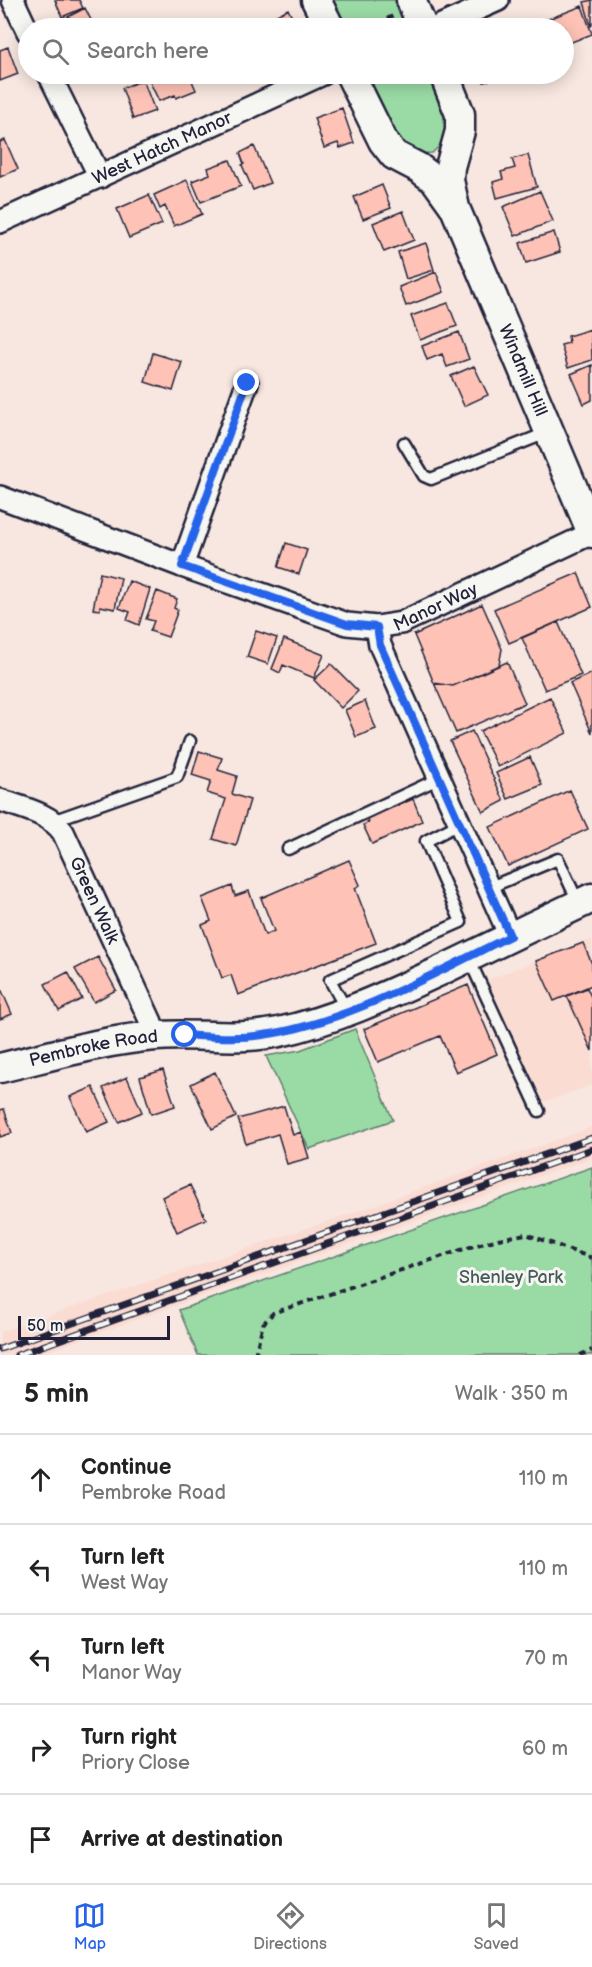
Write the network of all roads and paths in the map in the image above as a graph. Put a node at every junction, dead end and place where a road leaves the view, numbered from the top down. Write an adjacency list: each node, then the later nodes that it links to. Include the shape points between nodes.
1 (13, 0): 5 (street)
2 (316, 0): 6 (street)
3 (498, 0): 8 (street)
4 (404, 7): 7 (path)
5 (21, 18)
6 (325, 18)
7 (385, 18)
8 (458, 18)
9 (54, 84): 13 (street)
10 (301, 84): 13 (street, West Hatch Manor)
11 (355, 84): 14 (street, Windmill Hill, via 383,141 394,154 436,181)
12 (448, 84): 14 (street, Windmill Hill, via 460,114 449,180)
13 (100, 177): 15 (street, West Hatch Manor)
14 (455, 208): 17 (street, Windmill Hill)
15 (0, 222)
16 (247, 383): 21 (street)
17 (549, 432): 18 (lane, via 431,479 424,477); 20 (street, Windmill Hill)
18 (404, 443)
19 (0, 497): 21 (street, Manor Way)
20 (592, 533): 22 (street, Manor Way, via 401,622)
21 (182, 566): 22 (street, Manor Way, via 347,624)
22 (377, 627): 24 (street, via 380,645)
23 (190, 741): 26 (lane, via 177,777)
24 (438, 779): 27 (street); 28 (lane)
25 (0, 800): 26 (street)
26 (52, 821): 34 (street, Green Walk, via 67,838 151,1022)
27 (459, 824): 29 (street); 33 (lane, via 426,841 461,922 330,980)
28 (288, 849)
29 (488, 888): 30 (lane, via 558,859); 31 (street)
30 (586, 901): 31 (street, Pembroke Road)
31 (510, 936): 32 (street, Pembroke Road)
32 (468, 957): 33 (street, Pembroke Road); 36 (lane)
33 (347, 1012): 34 (street, Pembroke Road, via 265,1035)
34 (153, 1036): 35 (street, Pembroke Road)
35 (0, 1068)
36 (539, 1111)
37 (592, 1258): 39 (path, via 526,1234 466,1248 273,1313 263,1324)
38 (592, 1350): 40 (path)
39 (255, 1355)
40 (580, 1355)

